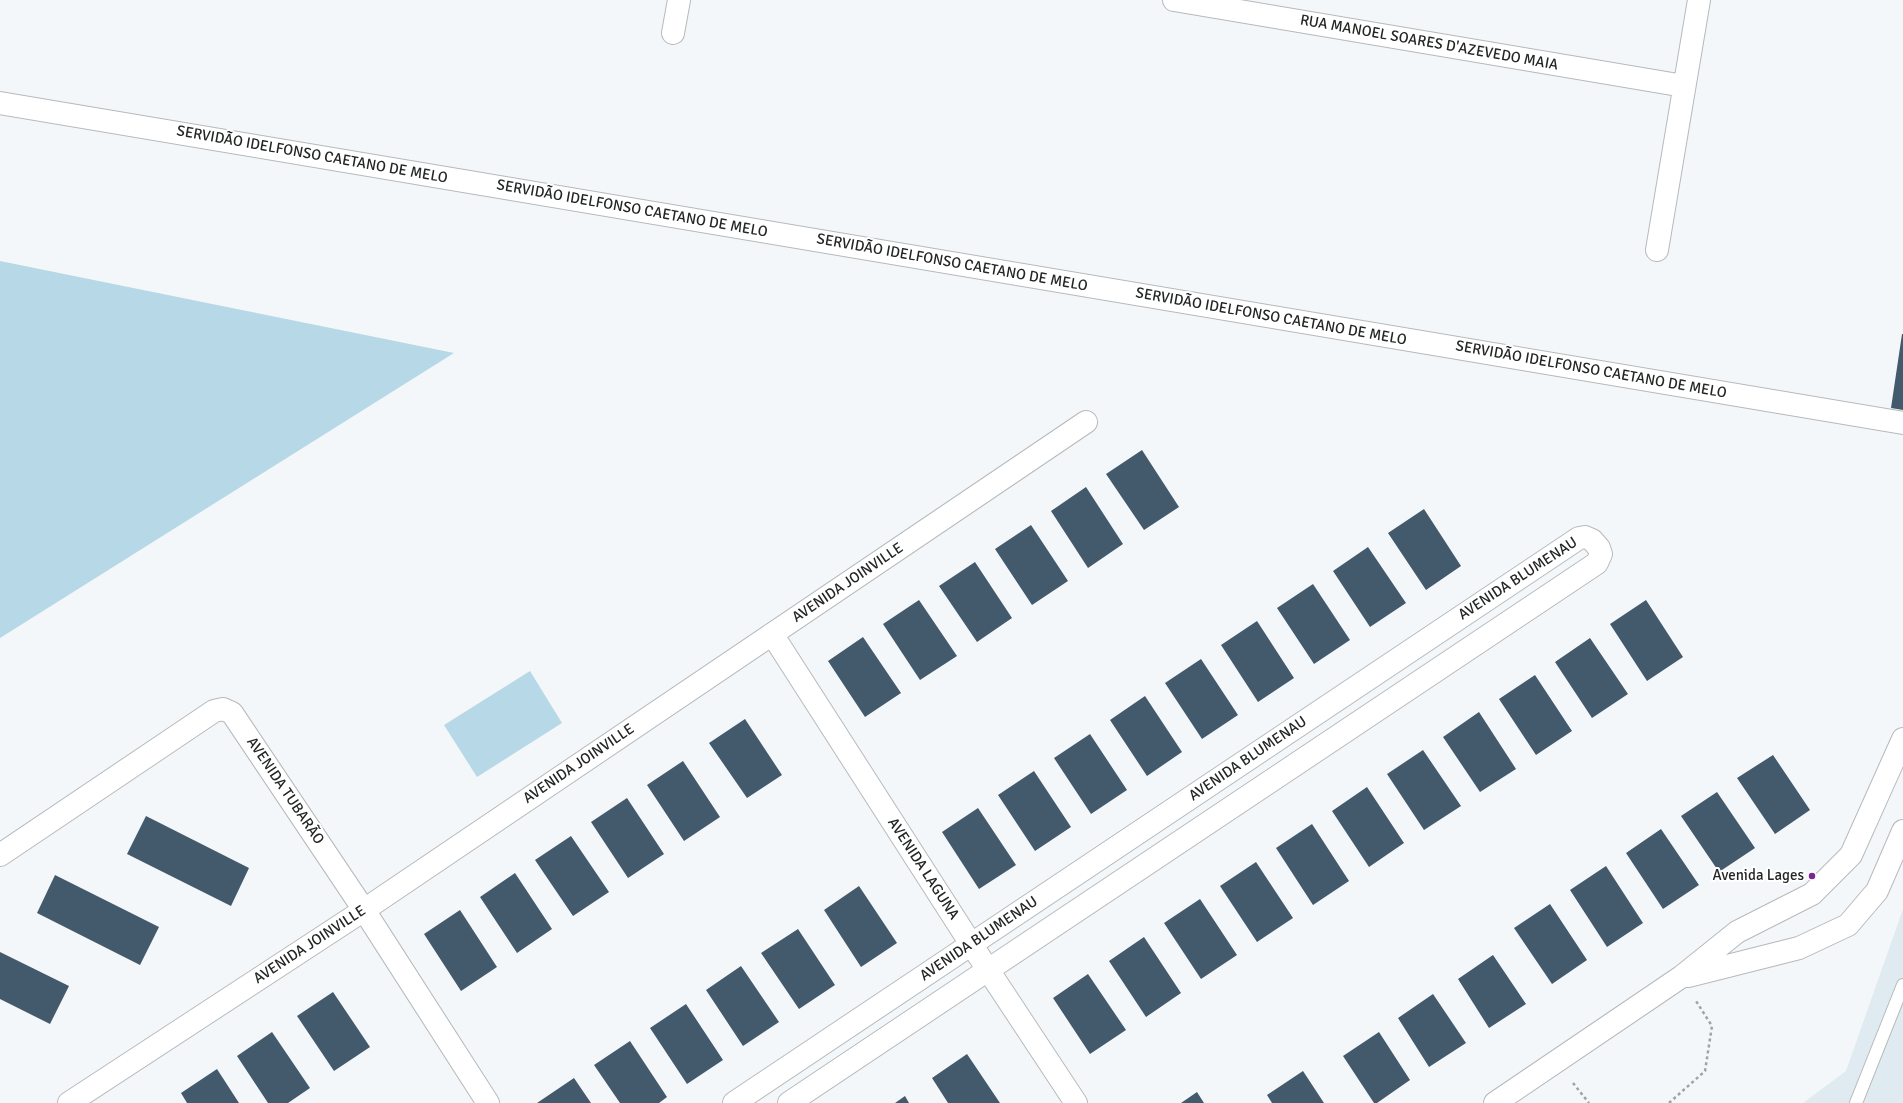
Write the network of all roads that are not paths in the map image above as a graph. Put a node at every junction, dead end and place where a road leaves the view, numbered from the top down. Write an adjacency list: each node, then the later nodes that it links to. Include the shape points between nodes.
1 (679, 0): 4 (street)
2 (1174, 0): 5 (street, RUA MANOEL SOARES D'AZEVEDO MAIA)
3 (1699, 0): 5 (street)
4 (673, 33)
5 (1684, 86): 7 (street)
6 (0, 103): 9 (street, SERVIDÃO IDELFONSO CAETANO DE MELO)
7 (1657, 250)
8 (1086, 422): 10 (street, AVENIDA JOINVILLE)
9 (1903, 423)
10 (772, 634): 14 (street, AVENIDA JOINVILLE); 15 (street, AVENIDA LAGUNA)
11 (1903, 739): 17 (street, via 1851,855 1812,894 1737,932)
12 (1903, 831): 17 (street, via 1877,891 1848,924 1799,948)
13 (0, 855): 14 (street, AVENIDA TUBARÃO, via 214,710 223,709 232,713)
14 (364, 910): 19 (street, AVENIDA JOINVILLE); 20 (street, AVENIDA TUBARÃO)
15 (971, 944): 16 (street, AVENIDA LAGUNA); 16 (street, AVENIDA BLUMENAU, via 1579,538 1586,537 1592,540 1599,548 1601,554 1597,563); 21 (street, AVENIDA BLUMENAU)
16 (988, 970): 22 (street, AVENIDA BLUMENAU); 23 (street, AVENIDA LAGUNA)
17 (1681, 978): 24 (street)
18 (1903, 985): 25 (lane)
19 (69, 1103)
20 (488, 1103)
21 (734, 1103)
22 (789, 1103)
23 (1076, 1103)
24 (1495, 1103)
25 (1856, 1103)

